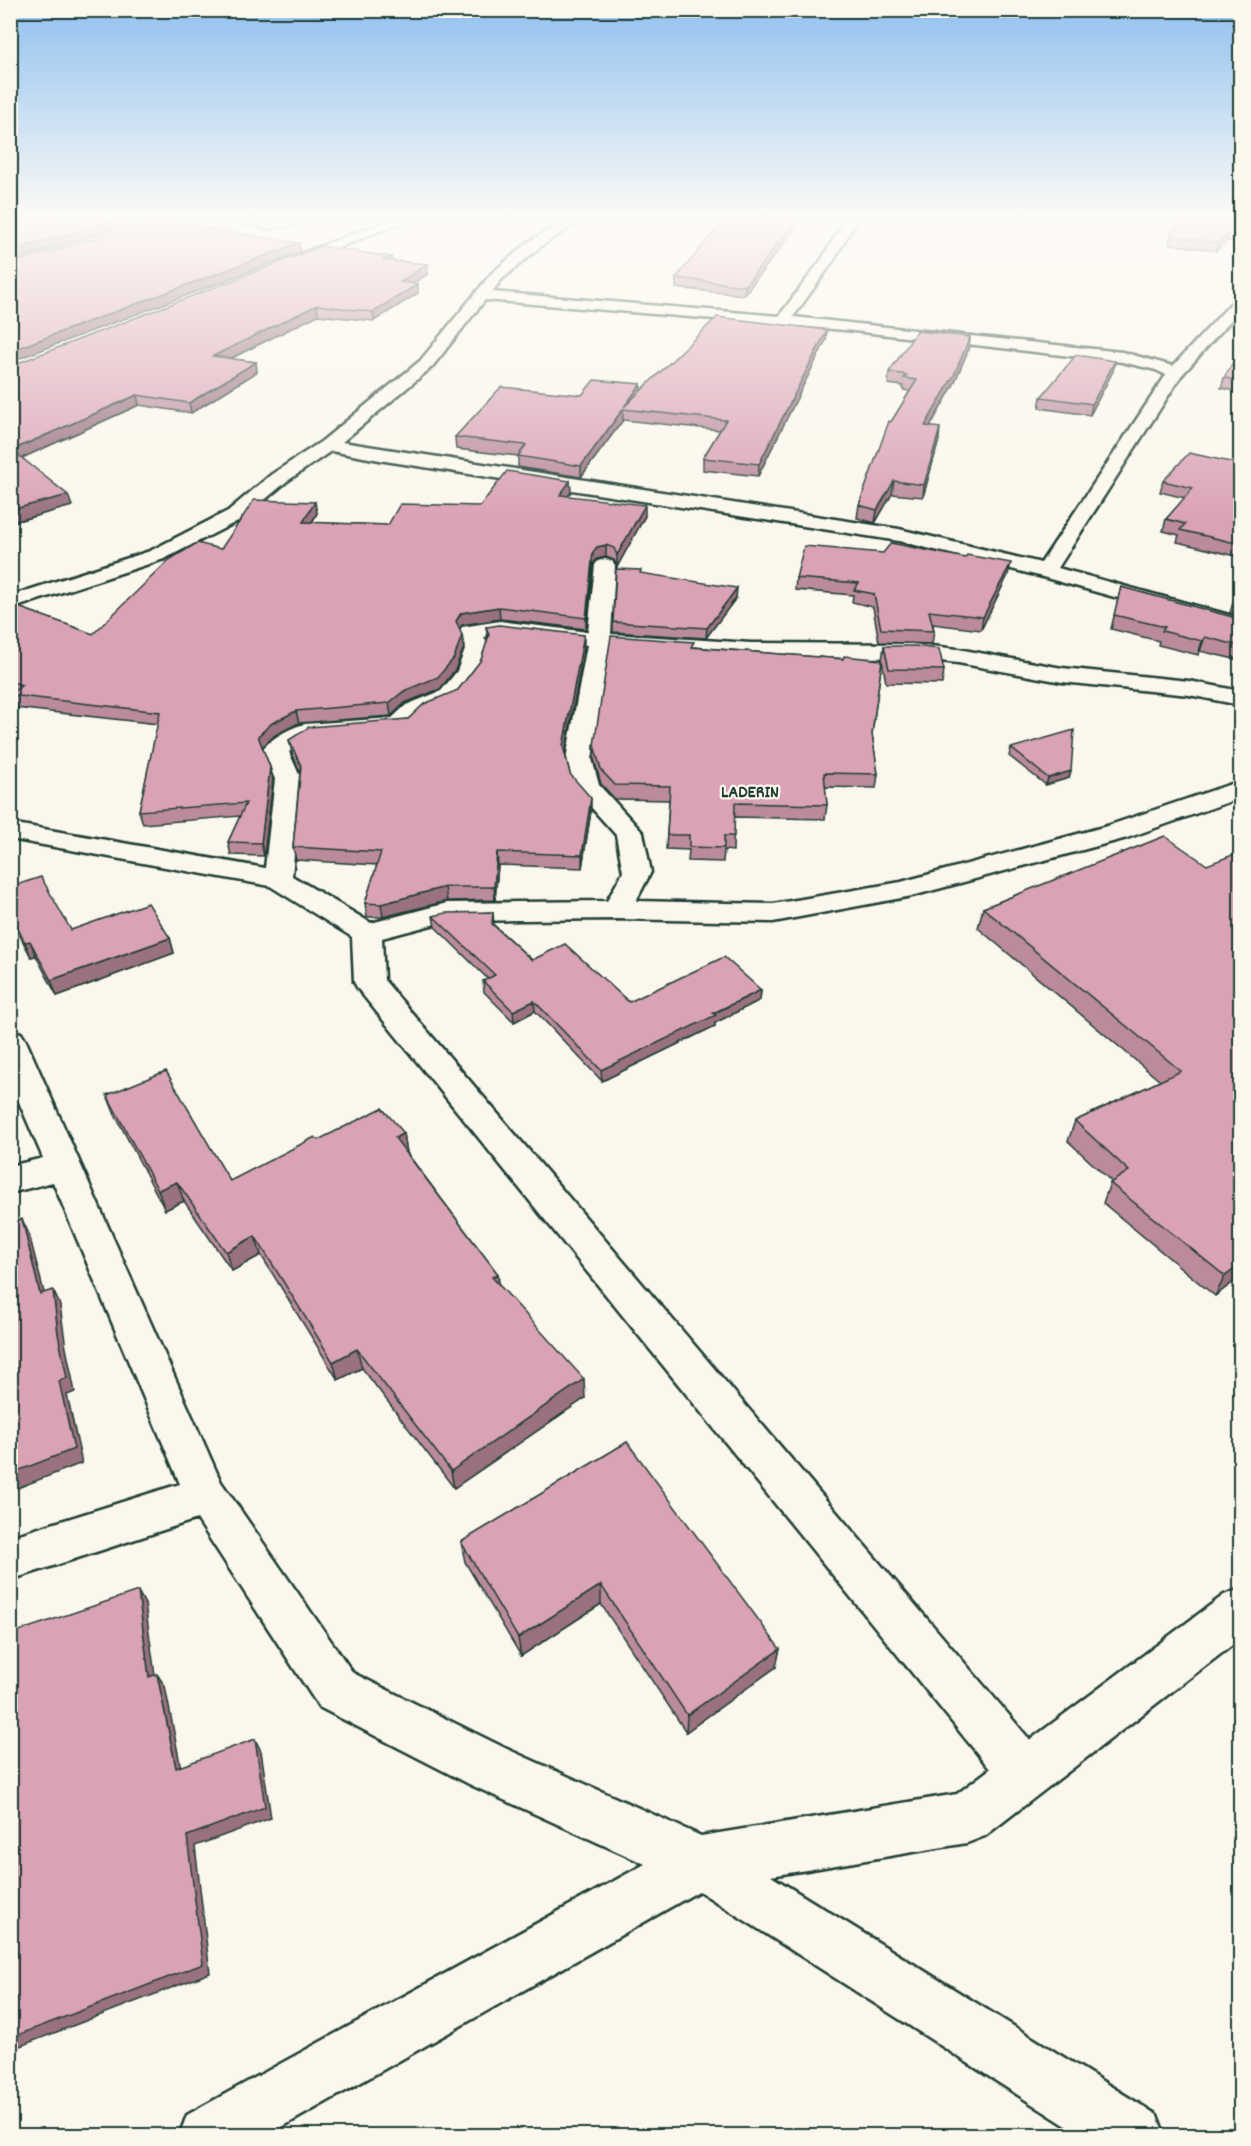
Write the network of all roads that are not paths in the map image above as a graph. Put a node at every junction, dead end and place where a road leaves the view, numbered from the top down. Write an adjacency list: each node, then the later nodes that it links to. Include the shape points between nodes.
1 (460, 321): 5 (street, via 426,364)
2 (794, 321): 4 (street, via 1122,357 1161,366)
3 (1223, 321): 4 (street)
4 (1175, 374): 7 (street)
5 (328, 445): 7 (street, via 899,535); 8 (street, via 279,478 235,515 157,555)
6 (605, 565): 10 (street)
7 (1046, 571): 9 (street)
8 (10, 603)
9 (1240, 625)
10 (599, 640): 11 (street, via 751,650 912,651); 14 (street, via 500,628 470,632 477,647 468,672 448,696 416,710 399,726 305,730 275,750 288,779); 15 (street, via 579,759 586,787 629,832 637,872)
11 (1240, 698)
12 (1240, 789): 15 (street, via 1117,832 902,890 773,913)
13 (10, 831): 14 (street)
14 (279, 879): 16 (street)
15 (617, 909): 16 (street, via 447,912)
16 (367, 933): 23 (street, via 369,982)
17 (10, 1041): 18 (street)
18 (64, 1166): 19 (street); 20 (street)
19 (10, 1180)
20 (206, 1496): 21 (street); 24 (street, via 336,1690 489,1767)
21 (10, 1559)
22 (1240, 1611): 23 (street)
23 (1026, 1774): 24 (street, via 967,1818)
24 (700, 1862): 25 (street); 26 (street)
25 (208, 2136)
26 (1136, 2136)

